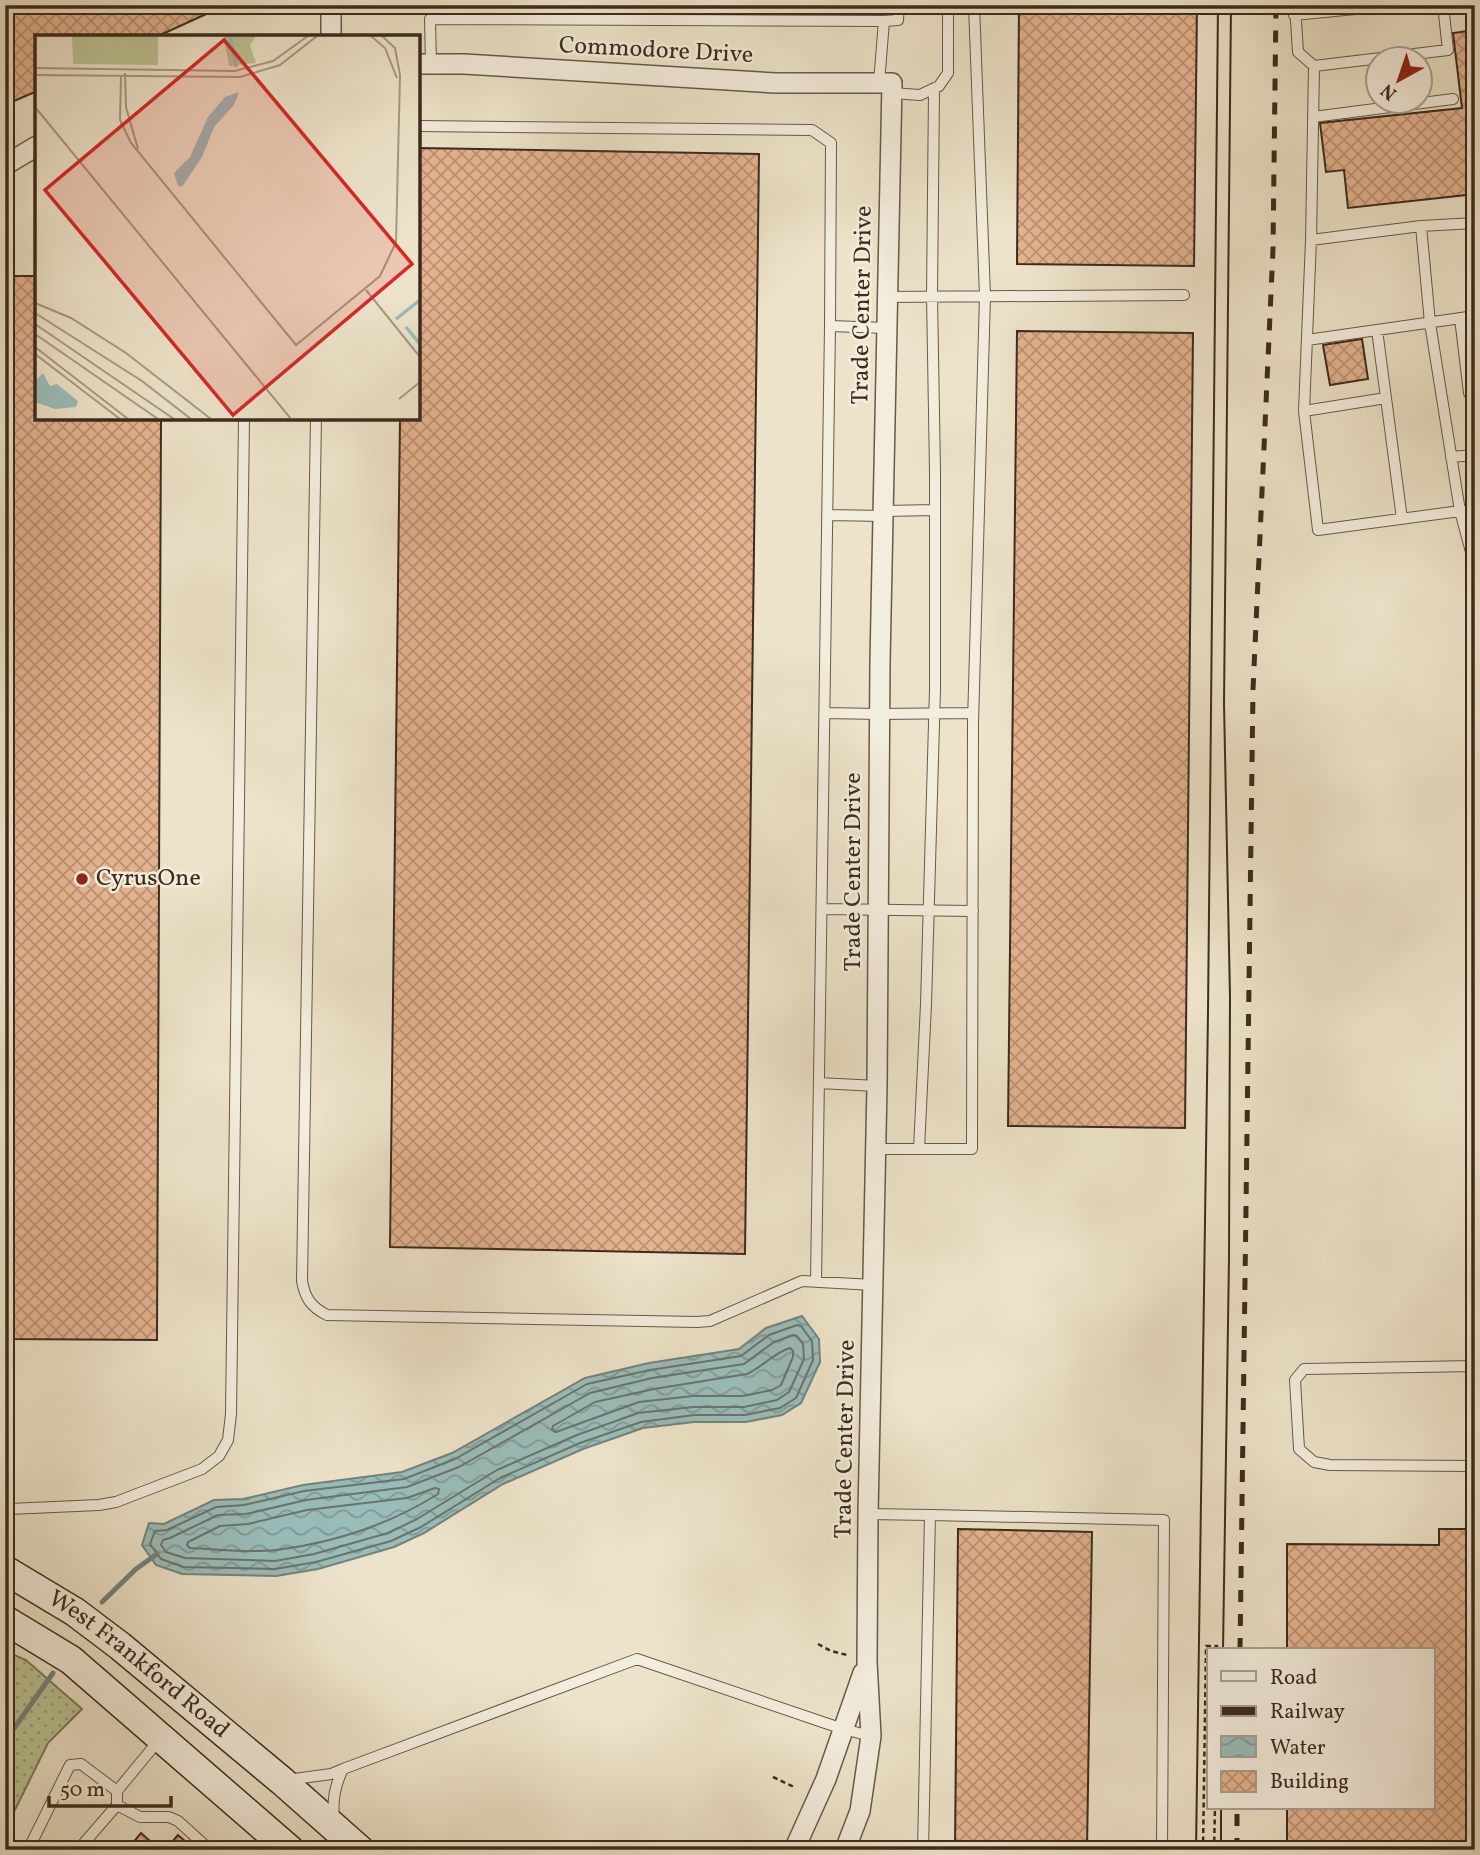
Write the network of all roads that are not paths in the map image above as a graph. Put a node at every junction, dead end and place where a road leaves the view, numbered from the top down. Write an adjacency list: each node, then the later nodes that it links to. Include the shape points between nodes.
1 (331, 5): 9 (street)
2 (899, 5): 8 (lane, via 898,20)
3 (948, 5): 13 (lane, via 948,73)
4 (974, 5): 24 (lane)
5 (1396, 5): 7 (lane)
6 (1443, 5): 11 (lane, via 1448,50)
7 (1294, 10): 11 (lane, via 1298,52)
8 (884, 21): 10 (lane, via 430,19); 12 (lane)
9 (331, 35)
10 (425, 64): 12 (street, Commodore Drive)
11 (1314, 66): 15 (lane)
12 (887, 86): 13 (lane, via 920,94); 25 (street, Trade Center Drive)
13 (934, 90): 23 (lane)
14 (1453, 99): 15 (lane)
15 (1312, 117): 21 (lane)
16 (420, 126): 29 (lane, via 811,130 831,143)
17 (35, 147): 18 (street)
18 (5, 166)
19 (1475, 223): 20 (lane)
20 (1421, 226): 21 (lane); 28 (lane)
21 (1311, 240): 32 (lane)
22 (1184, 295): 24 (lane)
23 (932, 296): 24 (lane); 25 (lane); 40 (lane)
24 (985, 296): 49 (lane)
25 (887, 297): 30 (street, Trade Center Drive)
26 (1475, 316): 27 (lane)
27 (1460, 318): 28 (lane); 33 (lane)
28 (1430, 323): 31 (lane); 39 (lane)
29 (830, 326): 30 (lane); 44 (lane)
30 (887, 328): 43 (street, Trade Center Drive)
31 (1377, 330): 32 (lane); 34 (lane)
32 (1307, 340): 35 (lane)
33 (1469, 393)
34 (1386, 398): 35 (lane); 45 (lane)
35 (1304, 411): 45 (lane, via 1318,530)
36 (244, 420): 64 (lane, via 228,1440 219,1457 202,1469 116,1502)
37 (316, 420): 59 (lane, via 302,1281 307,1299 327,1315 697,1322 710,1321 802,1281)
38 (1475, 455): 39 (lane)
39 (1451, 457): 41 (lane)
40 (935, 510): 43 (lane); 47 (lane)
41 (1460, 511): 42 (lane); 45 (lane); 46 (lane)
42 (1475, 511)
43 (884, 514): 44 (lane); 50 (street, Trade Center Drive)
44 (827, 515): 48 (lane)
45 (1402, 519)
46 (1475, 567)
47 (934, 712): 49 (lane); 50 (lane); 53 (lane)
48 (825, 713): 50 (lane); 51 (lane)
49 (973, 713): 54 (lane)
50 (880, 714): 52 (street, Trade Center Drive)
51 (822, 909): 52 (lane); 55 (lane)
52 (880, 910): 53 (lane); 56 (street, Trade Center Drive)
53 (929, 910): 54 (lane); 58 (lane)
54 (973, 911): 58 (lane, via 972,1149)
55 (819, 1083): 56 (lane); 59 (lane)
56 (877, 1086): 57 (street, Trade Center Drive)
57 (876, 1149): 58 (lane); 60 (street, Trade Center Drive)
58 (919, 1149)
59 (816, 1282): 60 (lane)
60 (874, 1285): 65 (street, Trade Center Drive)
61 (1475, 1366): 63 (lane, via 1304,1369 1295,1380 1299,1449 1314,1462)
62 (5, 1375): 64 (lane)
63 (1475, 1466)
64 (9, 1509): 67 (lane)
65 (868, 1514): 66 (lane); 70 (street, Trade Center Drive)
66 (930, 1515): 86 (lane); 87 (lane, via 1164,1520)
67 (5, 1522)
68 (5, 1570): 75 (main road, West Frankford Road, via 75,1612 120,1646)
69 (5, 1619): 73 (main road, West Frankford Road, via 71,1660)
70 (867, 1662): 71 (street, Trade Center Drive); 72 (street, Trade Center Drive)
71 (843, 1729): 72 (lane); 74 (lane, via 637,1659); 84 (street, Trade Center Drive)
72 (871, 1736): 85 (street, Trade Center Drive, via 860,1811)
73 (162, 1737): 76 (lane); 82 (main road, West Frankford Road)
74 (343, 1769): 75 (lane); 78 (lane, via 332,1803)
75 (282, 1781): 78 (main road, West Frankford Road)
76 (117, 1791): 77 (lane); 79 (lane, via 81,1764 70,1765)
77 (117, 1805): 80 (lane); 81 (lane, via 140,1816 178,1821)
78 (335, 1828): 83 (main road, West Frankford Road)
79 (28, 1850)
80 (78, 1850)
81 (210, 1850)
82 (290, 1850)
83 (360, 1850)
84 (794, 1850)
85 (845, 1850)
86 (923, 1850)
87 (1162, 1850)

